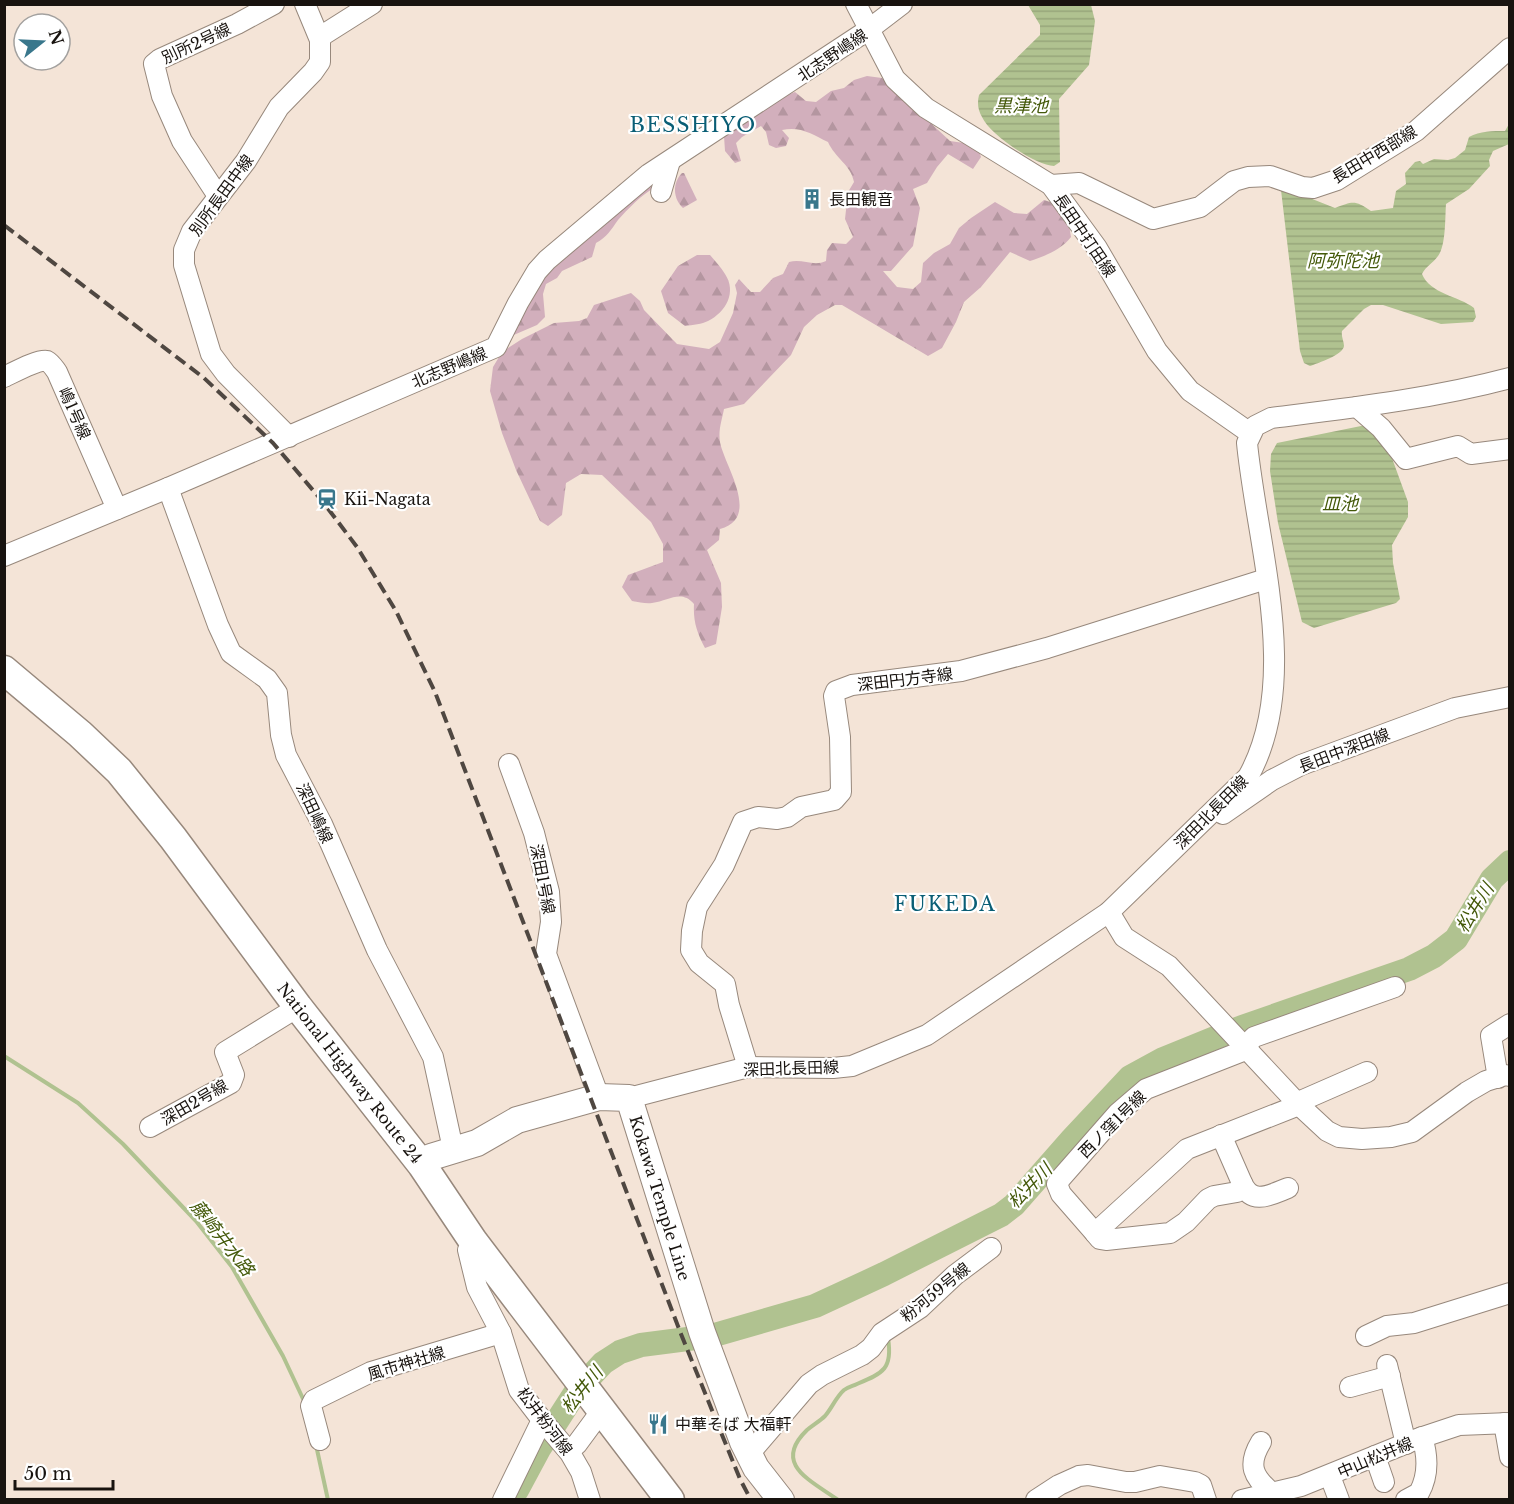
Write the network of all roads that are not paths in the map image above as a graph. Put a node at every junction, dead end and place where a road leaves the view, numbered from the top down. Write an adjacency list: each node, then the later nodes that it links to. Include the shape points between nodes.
1 (274, 4): 12 (street, 別所2号線, via 154,64 178,134)
2 (305, 4): 7 (street)
3 (372, 4): 7 (street, via 328,29)
4 (856, 4): 6 (street, 長田中打田線)
5 (902, 4): 6 (street, 北志野嶋線)
6 (868, 30): 9 (street, 北志野嶋線); 10 (street, 長田中打田線, via 895,79 926,108)
7 (320, 40): 12 (street, 別所長田中線, via 320,62 314,72 279,107 246,161)
8 (1509, 48): 10 (street, 長田中西部線, via 1416,130 1337,180 1313,188 1270,176 1248,177 1234,181 1200,207 1153,219 1079,183)
9 (670, 161): 11 (street); 17 (street, 北志野嶋線, via 649,174 547,260 518,303 496,347)
10 (1051, 185): 16 (street, 長田中打田線, via 1097,248 1157,351 1190,391)
11 (661, 192)
12 (218, 196): 17 (street, 別所長田中線, via 192,231 184,250 184,266 199,319 212,354 226,374)
13 (4, 377): 20 (street, 嶋1号線, via 39,362 51,364)
14 (1509, 378): 15 (street, via 1416,400)
15 (1357, 407): 16 (street, via 1271,418); 18 (street, via 1381,428 1406,459 1458,446 1471,454)
16 (1250, 433): 22 (street, 深田北長田線, via 1248,457)
17 (289, 437): 19 (street, 北志野嶋線)
18 (1509, 448)
19 (168, 489): 20 (street, 北志野嶋線); 40 (street, 深田嶋線, via 231,653 267,679 277,693 286,755 322,824 377,950 433,1057)
20 (117, 509): 21 (street, 北志野嶋線)
21 (4, 556)
22 (1266, 579): 26 (street, 深田北長田線, via 1274,685 1264,739 1248,777); 32 (street, 深田円方寺線, via 961,671 836,691 841,792 834,800 801,807 787,817 758,817 742,822 724,865 697,907 691,950 699,963 725,984)
23 (4, 670): 29 (highway, National Highway Route 24, via 119,771)
24 (1509, 697): 26 (street, 長田中深田線, via 1455,708 1301,765)
25 (509, 764): 35 (street, 深田1号線, via 547,882 551,922 546,954)
26 (1191, 832): 27 (street, 深田北長田線)
27 (1109, 912): 31 (street, via 1124,937 1169,966); 32 (street, 深田北長田線, via 927,1035 852,1066)
28 (1395, 987): 31 (street, 西ノ窪1号線, via 1249,1042)
29 (298, 1007): 38 (street, 深田2号線, via 225,1052 234,1071 231,1083); 41 (highway, National Highway Route 24)
30 (1509, 1024): 34 (street, via 1491,1036)
31 (1238, 1038): 37 (street); 44 (street, 西ノ窪1号線, via 1146,1089 1118,1113 1061,1178 1057,1184 1061,1194)
32 (748, 1067): 36 (street, 深田北長田線)
33 (1367, 1072): 37 (street)
34 (1503, 1077): 37 (street, via 1467,1092 1412,1132 1391,1137 1339,1137)
35 (599, 1097): 36 (main road, Kokawa Temple Line); 40 (main road, Kokawa Temple Line, via 517,1120 477,1143)
36 (629, 1098): 58 (main road, Kokawa Temple Line, via 704,1338)
37 (1299, 1105): 39 (street)
38 (150, 1127)
39 (1221, 1135): 42 (street); 44 (street, via 1187,1149)
40 (453, 1149): 41 (main road, Kokawa Temple Line)
41 (422, 1165): 45 (highway, National Highway Route 24)
42 (1242, 1183): 43 (street, via 1245,1191 1261,1198); 44 (street, via 1237,1191 1208,1199 1170,1233 1106,1240)
43 (1288, 1188)
44 (1095, 1233)
45 (473, 1241): 48 (street, 松井粉河線, via 468,1250 477,1287); 51 (highway, National Highway Route 24)
46 (991, 1248): 58 (street, 粉河59号線, via 920,1308 886,1330 862,1355 809,1384)
47 (1509, 1293): 49 (street, via 1414,1323 1387,1326)
48 (501, 1334): 52 (street, 松井粉河線, via 519,1390); 54 (street, 風市神社線, via 371,1372 314,1400 311,1406)
49 (1366, 1336)
50 (1350, 1387): 55 (street, via 1388,1370)
51 (600, 1407): 57 (street, via 577,1444); 66 (highway, National Highway Route 24)
52 (544, 1423): 57 (street, 松井粉河線); 64 (street)
53 (1507, 1423): 55 (street, 中山松井線, via 1459,1425); 60 (street)
54 (320, 1440)
55 (1414, 1440): 59 (street, 中山松井線); 72 (street, via 1426,1450 1427,1470 1419,1492)
56 (1260, 1442): 63 (street, via 1252,1464)
57 (568, 1449): 65 (street, 松井粉河線)
58 (749, 1454): 67 (main road, Kokawa Temple Line)
59 (1375, 1456): 61 (street, 中山松井線); 62 (street)
60 (1509, 1457)
61 (1330, 1476): 63 (street, 中山松井線); 71 (street)
62 (1384, 1482)
63 (1268, 1495): 70 (street, 中山松井線)
64 (503, 1500)
65 (590, 1500)
66 (670, 1500)
67 (781, 1500)
68 (1036, 1500): 69 (street, via 1059,1485 1088,1475 1126,1482 1160,1476 1195,1482 1201,1485)
69 (1206, 1500)
70 (1242, 1500)
71 (1339, 1500)
72 (1406, 1500)

